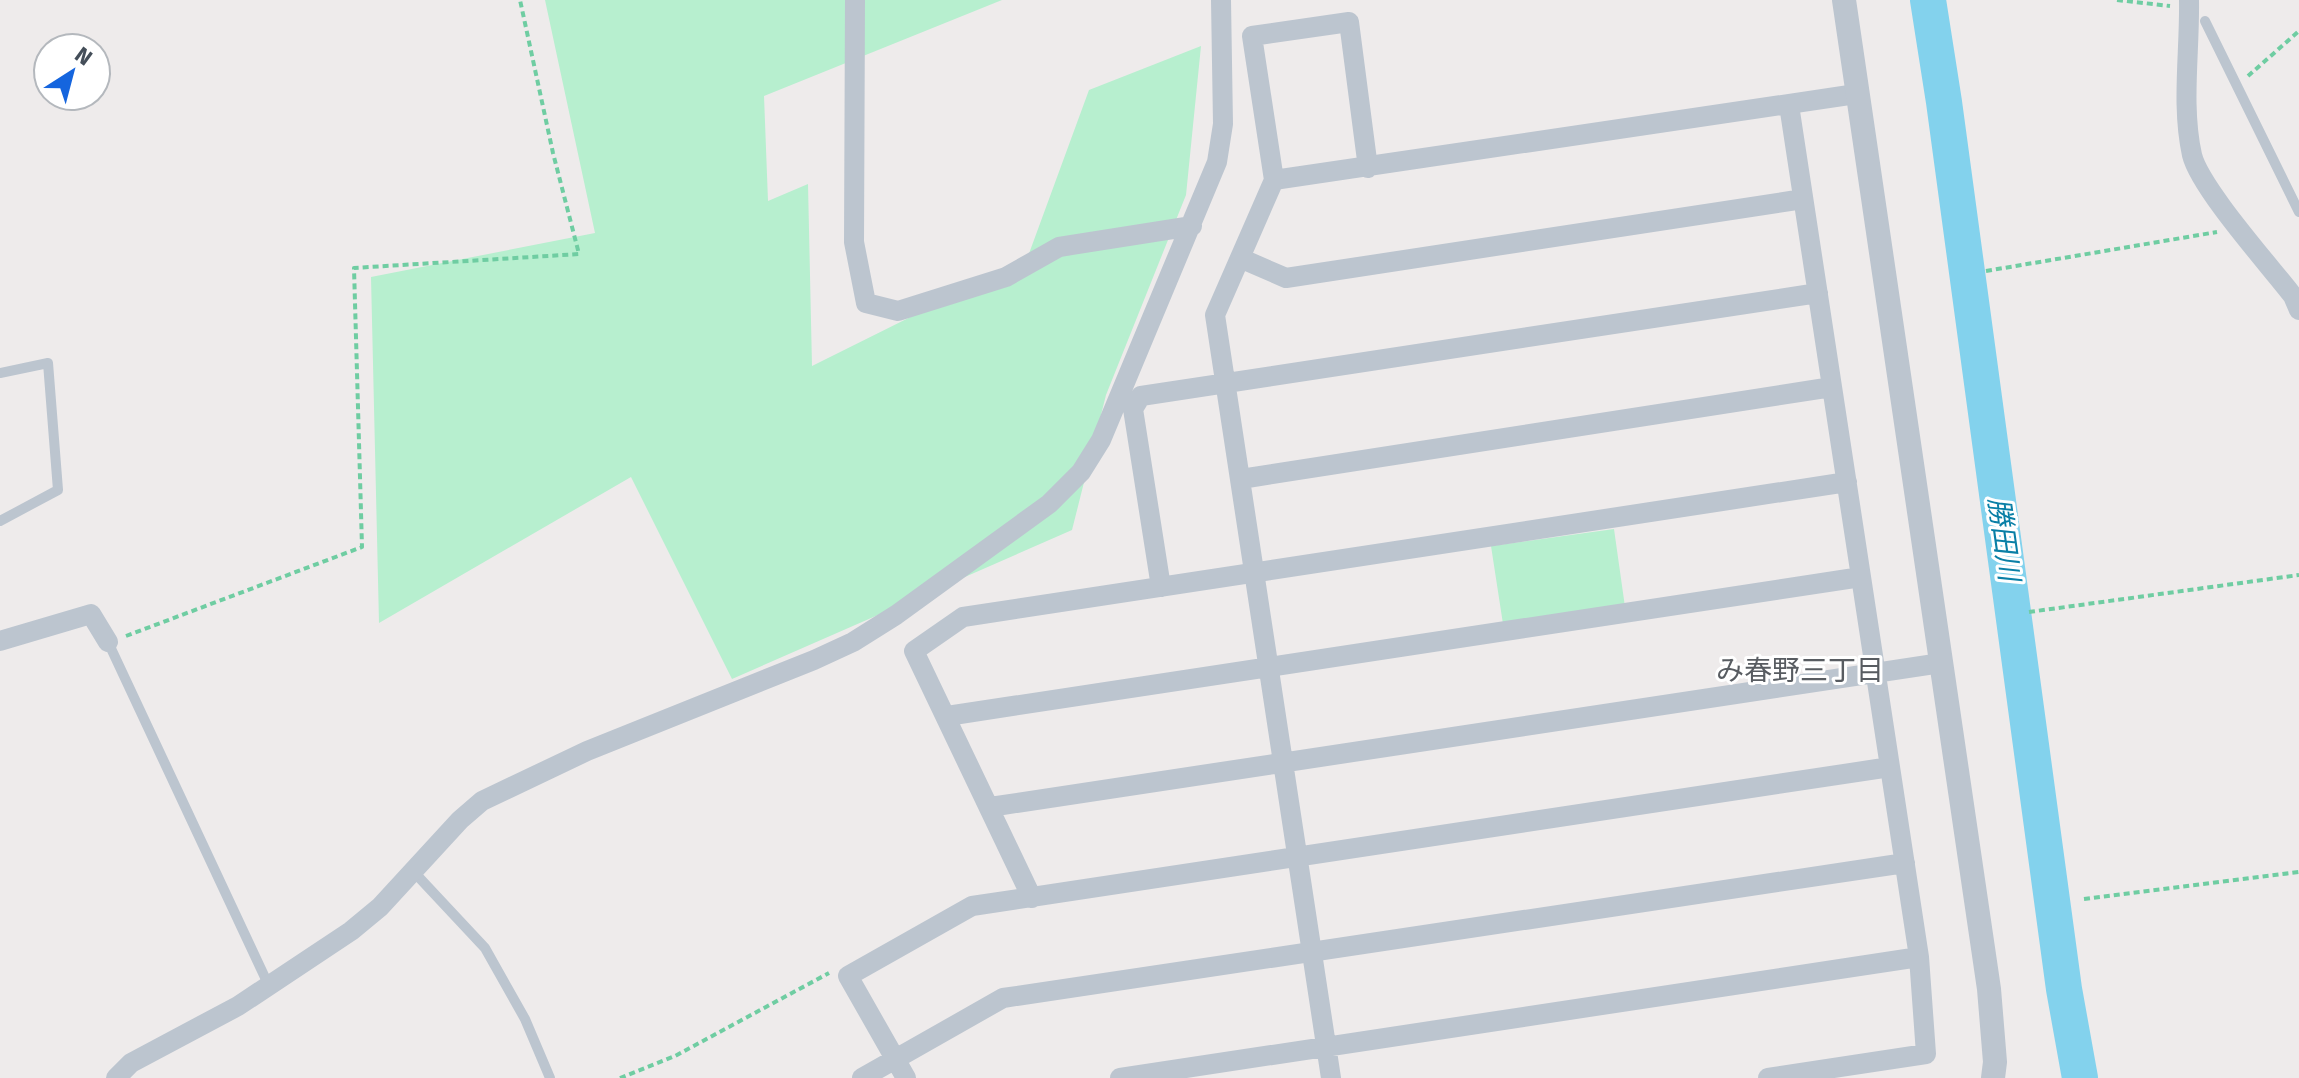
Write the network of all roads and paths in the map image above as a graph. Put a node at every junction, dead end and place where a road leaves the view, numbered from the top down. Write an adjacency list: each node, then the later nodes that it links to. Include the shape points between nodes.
1 (520, 0): 33 (path, via 579,254 354,268 362,547)
2 (855, 0): 15 (street, via 854,242 866,303 898,311 1006,277 1059,247)
3 (1221, 0): 15 (street, via 1223,124 1217,162)
4 (1844, 0): 9 (street)
5 (2117, 0): 6 (path)
6 (2194, 10): 8 (lane); 16 (street, via 2186,91 2193,157)
7 (2299, 31): 8 (path)
8 (2237, 86): 14 (lane)
9 (1856, 94): 10 (street); 34 (street)
10 (1789, 105): 11 (street); 13 (street)
11 (1368, 168): 12 (street); 12 (street, via 1349,22 1252,36)
12 (1274, 180): 17 (street)
13 (1803, 199): 17 (street, via 1286,278); 19 (street)
14 (2299, 212)
15 (1192, 226): 43 (street, via 1101,440 1081,472 1049,504 853,642 587,751 482,801)
16 (2239, 228): 18 (path); 20 (street)
17 (1240, 258): 22 (street, via 1215,315)
18 (1986, 271)
19 (1818, 293): 22 (street); 23 (street)
20 (2299, 310)
21 (0, 373): 26 (lane, via 48,363 58,490)
22 (1226, 383): 24 (street); 30 (street, via 1141,396 1133,409)
23 (1832, 387): 24 (street); 25 (street)
24 (1241, 479): 27 (street)
25 (1847, 482): 27 (street); 29 (street)
26 (0, 521)
27 (1255, 573): 30 (street); 35 (street)
28 (2299, 575): 31 (path)
29 (1861, 577): 35 (street); 36 (street)
30 (1161, 587): 37 (street, via 963,617 914,651)
31 (2029, 612)
32 (0, 641): 33 (street, via 91,614)
33 (108, 642): 50 (lane)
34 (1941, 663): 36 (street); 61 (street, via 1989,989)
35 (1269, 668): 37 (street); 38 (street)
36 (1876, 673): 38 (street); 39 (street)
37 (947, 716): 40 (street)
38 (1284, 762): 40 (street); 41 (street)
39 (1890, 767): 41 (street); 42 (street)
40 (990, 807): 45 (street)
41 (1299, 857): 45 (street); 47 (street)
42 (1905, 863): 47 (street); 48 (street)
43 (413, 871): 50 (street, via 351,931); 54 (lane, via 485,948 525,1019)
44 (2299, 872): 46 (path)
45 (1032, 898): 49 (street, via 972,906)
46 (2084, 899)
47 (1313, 952): 51 (street); 52 (street, via 1003,998)
48 (1919, 957): 51 (street); 60 (street, via 1926,1054)
49 (848, 976): 52 (street); 55 (path, via 840,967 675,1056)
50 (269, 986): 53 (street, via 131,1063)
51 (1327, 1047): 58 (street); 59 (street)
52 (895, 1059): 56 (street); 57 (street)
53 (116, 1078)
54 (550, 1078)
55 (620, 1078)
56 (862, 1078)
57 (906, 1078)
58 (1120, 1078)
59 (1331, 1078)
60 (1768, 1078)
61 (1993, 1078)

